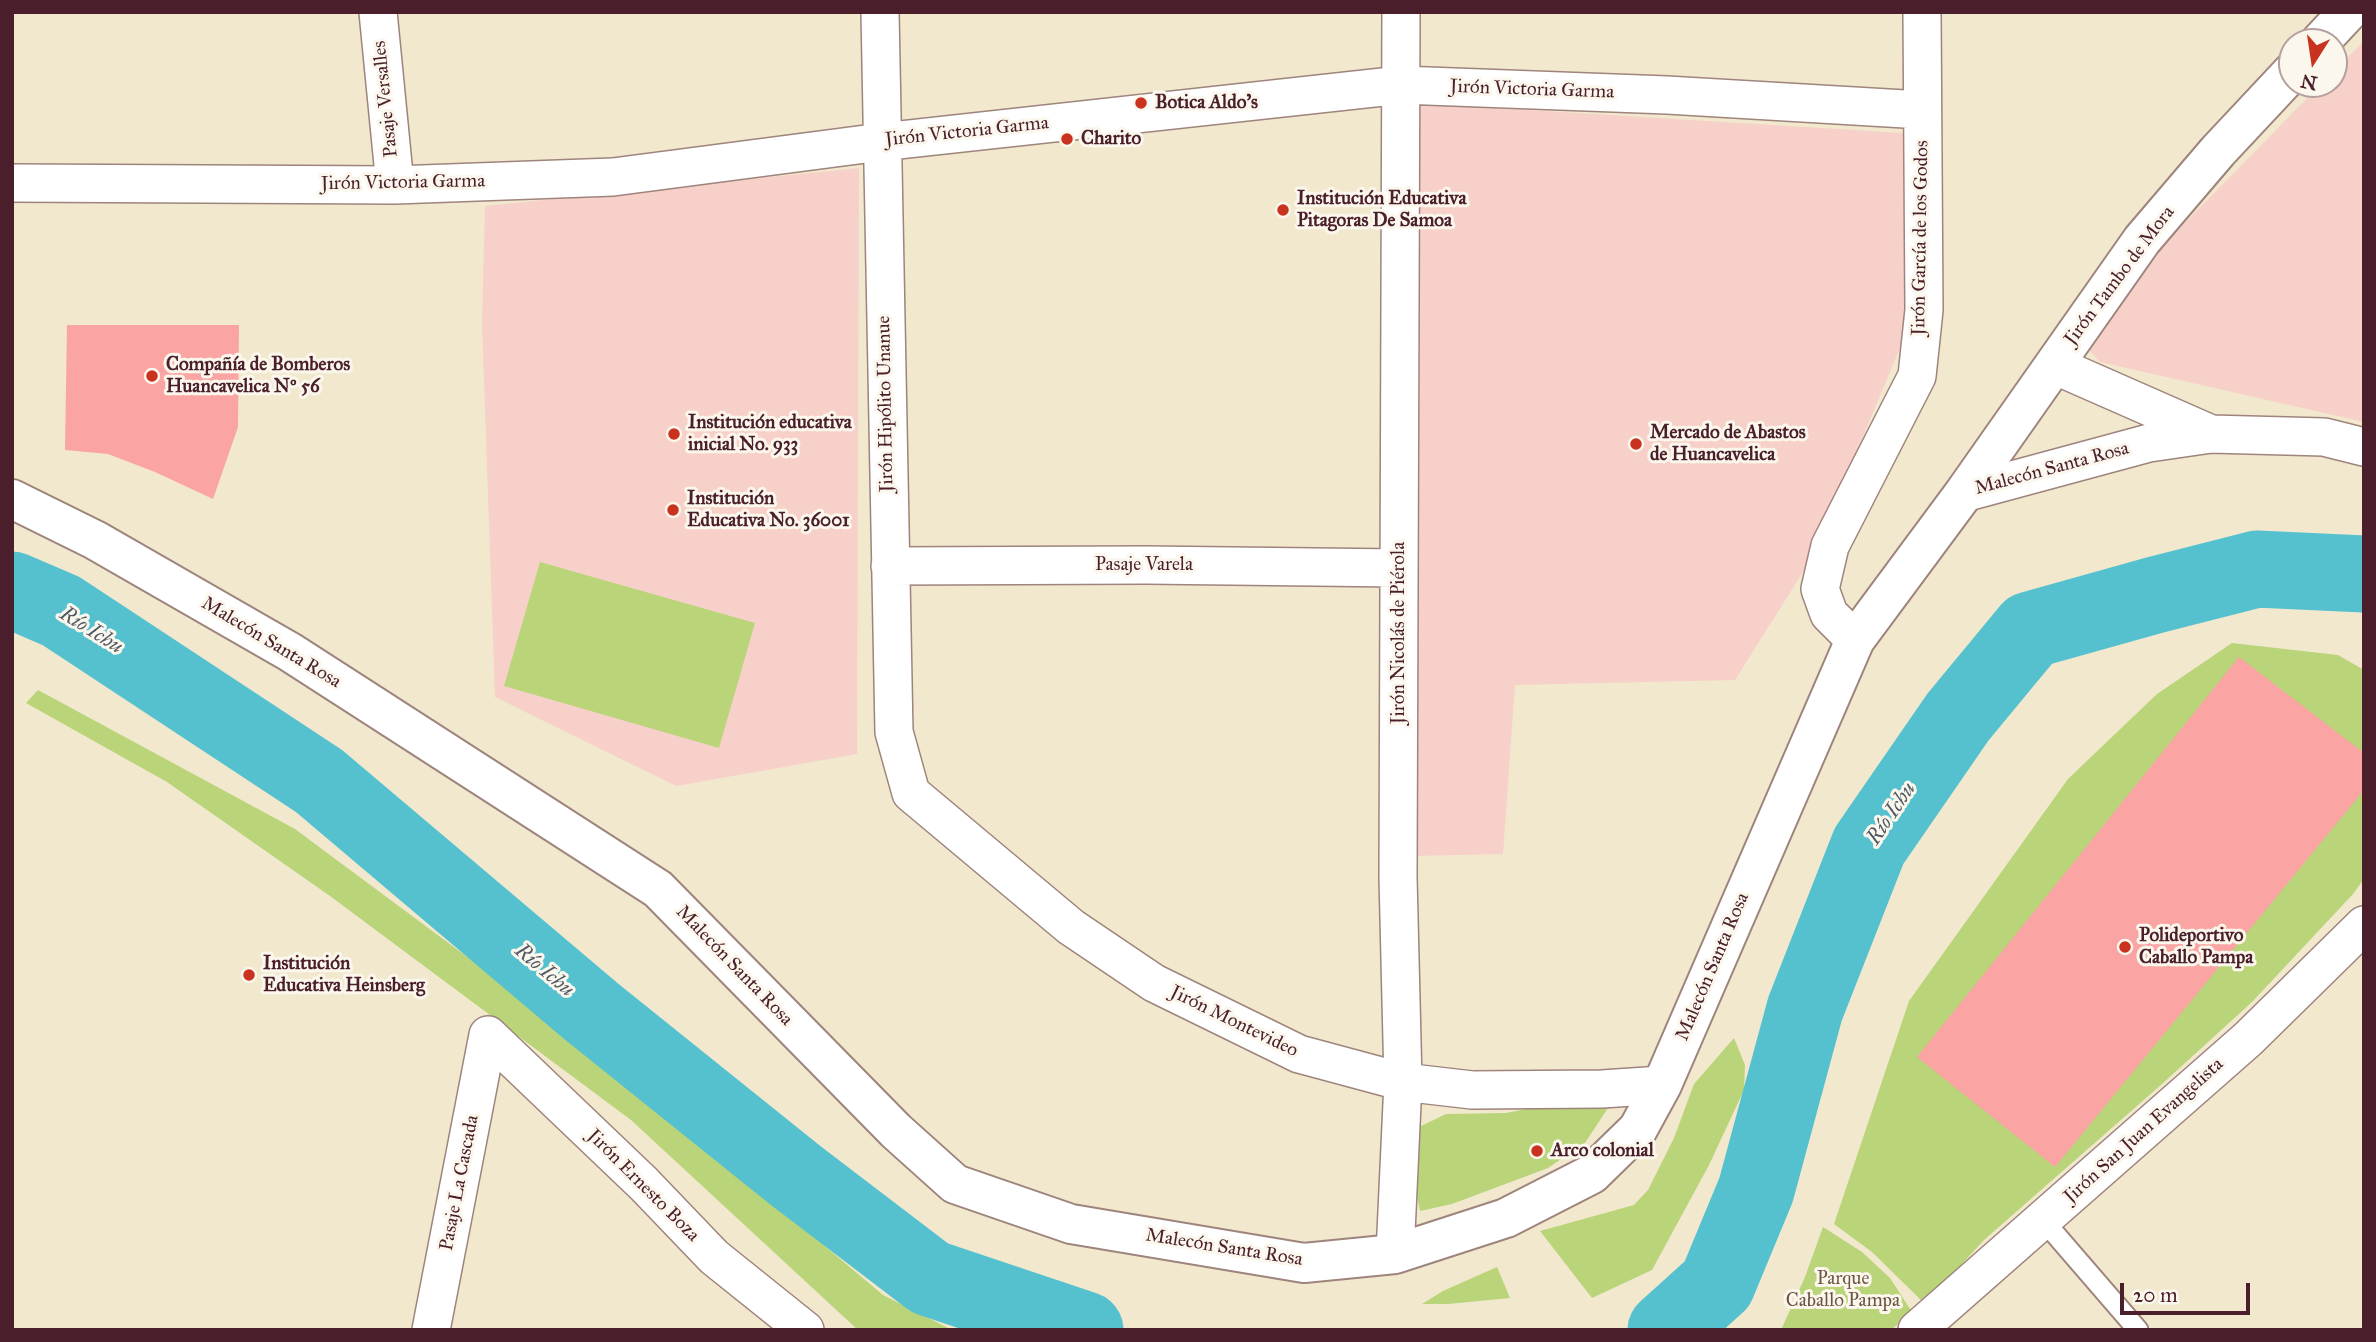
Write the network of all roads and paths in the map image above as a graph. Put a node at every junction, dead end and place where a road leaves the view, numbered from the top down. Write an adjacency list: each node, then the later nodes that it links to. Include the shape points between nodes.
1 (378, 12): 12 (street, Pasaje Versalles)
2 (880, 12): 10 (street, Jirón Hipólito Unanue)
3 (1401, 12): 7 (street, Jirón Nicolás de Piérola)
4 (1922, 12): 9 (street, Jirón García de los Godos)
5 (2348, 12): 6 (main road)
6 (2333, 28)
7 (1401, 85): 9 (street, Jirón Victoria Garma); 10 (street, Jirón Victoria Garma); 19 (street, Jirón Nicolás de Piérola)
8 (2278, 87): 13 (main road, Jirón Tambo de Mora, via 2142,240)
9 (1922, 110): 20 (street, Jirón García de los Godos, via 1924,310 1917,376 1830,546 1820,589 1829,614)
10 (881, 142): 12 (street, Jirón Victoria Garma, via 613,177); 18 (street, Jirón Hipólito Unanue)
11 (12, 183): 12 (street, Jirón Victoria Garma)
12 (395, 185)
13 (2054, 365): 14 (street); 16 (main road, Jirón Tambo de Mora)
14 (2211, 434): 15 (street, Malecón Santa Rosa, via 2324,437); 16 (street, Malecón Santa Rosa, via 2149,443)
15 (2364, 447)
16 (1964, 493): 20 (main road, Malecón Santa Rosa)
17 (12, 499): 27 (main road, Malecón Santa Rosa, via 95,540 290,652 658,889 896,1132 955,1184 1070,1224 1304,1263)
18 (890, 566): 19 (street, Pasaje Varela); 21 (street, Jirón Hipólito Unanue, via 894,732)
19 (1399, 568): 24 (street, Jirón Nicolás de Piérola, via 1398,877)
20 (1855, 640): 25 (main road, Malecón Santa Rosa)
21 (911, 793): 24 (street, Jirón Montevideo, via 1071,927 1154,984 1299,1054)
22 (2363, 927): 26 (street, Jirón San Juan Evangelista, via 2248,1039)
23 (488, 1035): 28 (street, Pasaje La Cascada); 29 (street, Jirón Ernesto Boza, via 714,1257)
24 (1404, 1082): 25 (street, Jirón Montevideo, via 1472,1090); 27 (street, Jirón Nicolás de Piérola)
25 (1662, 1085): 27 (main road, Malecón Santa Rosa, via 1638,1129 1592,1174 1506,1218)
26 (2043, 1220): 30 (street, Jirón San Juan Evangelista); 31 (lane)
27 (1395, 1254)
28 (431, 1330)
29 (805, 1330)
30 (1917, 1330)
31 (2138, 1330)

